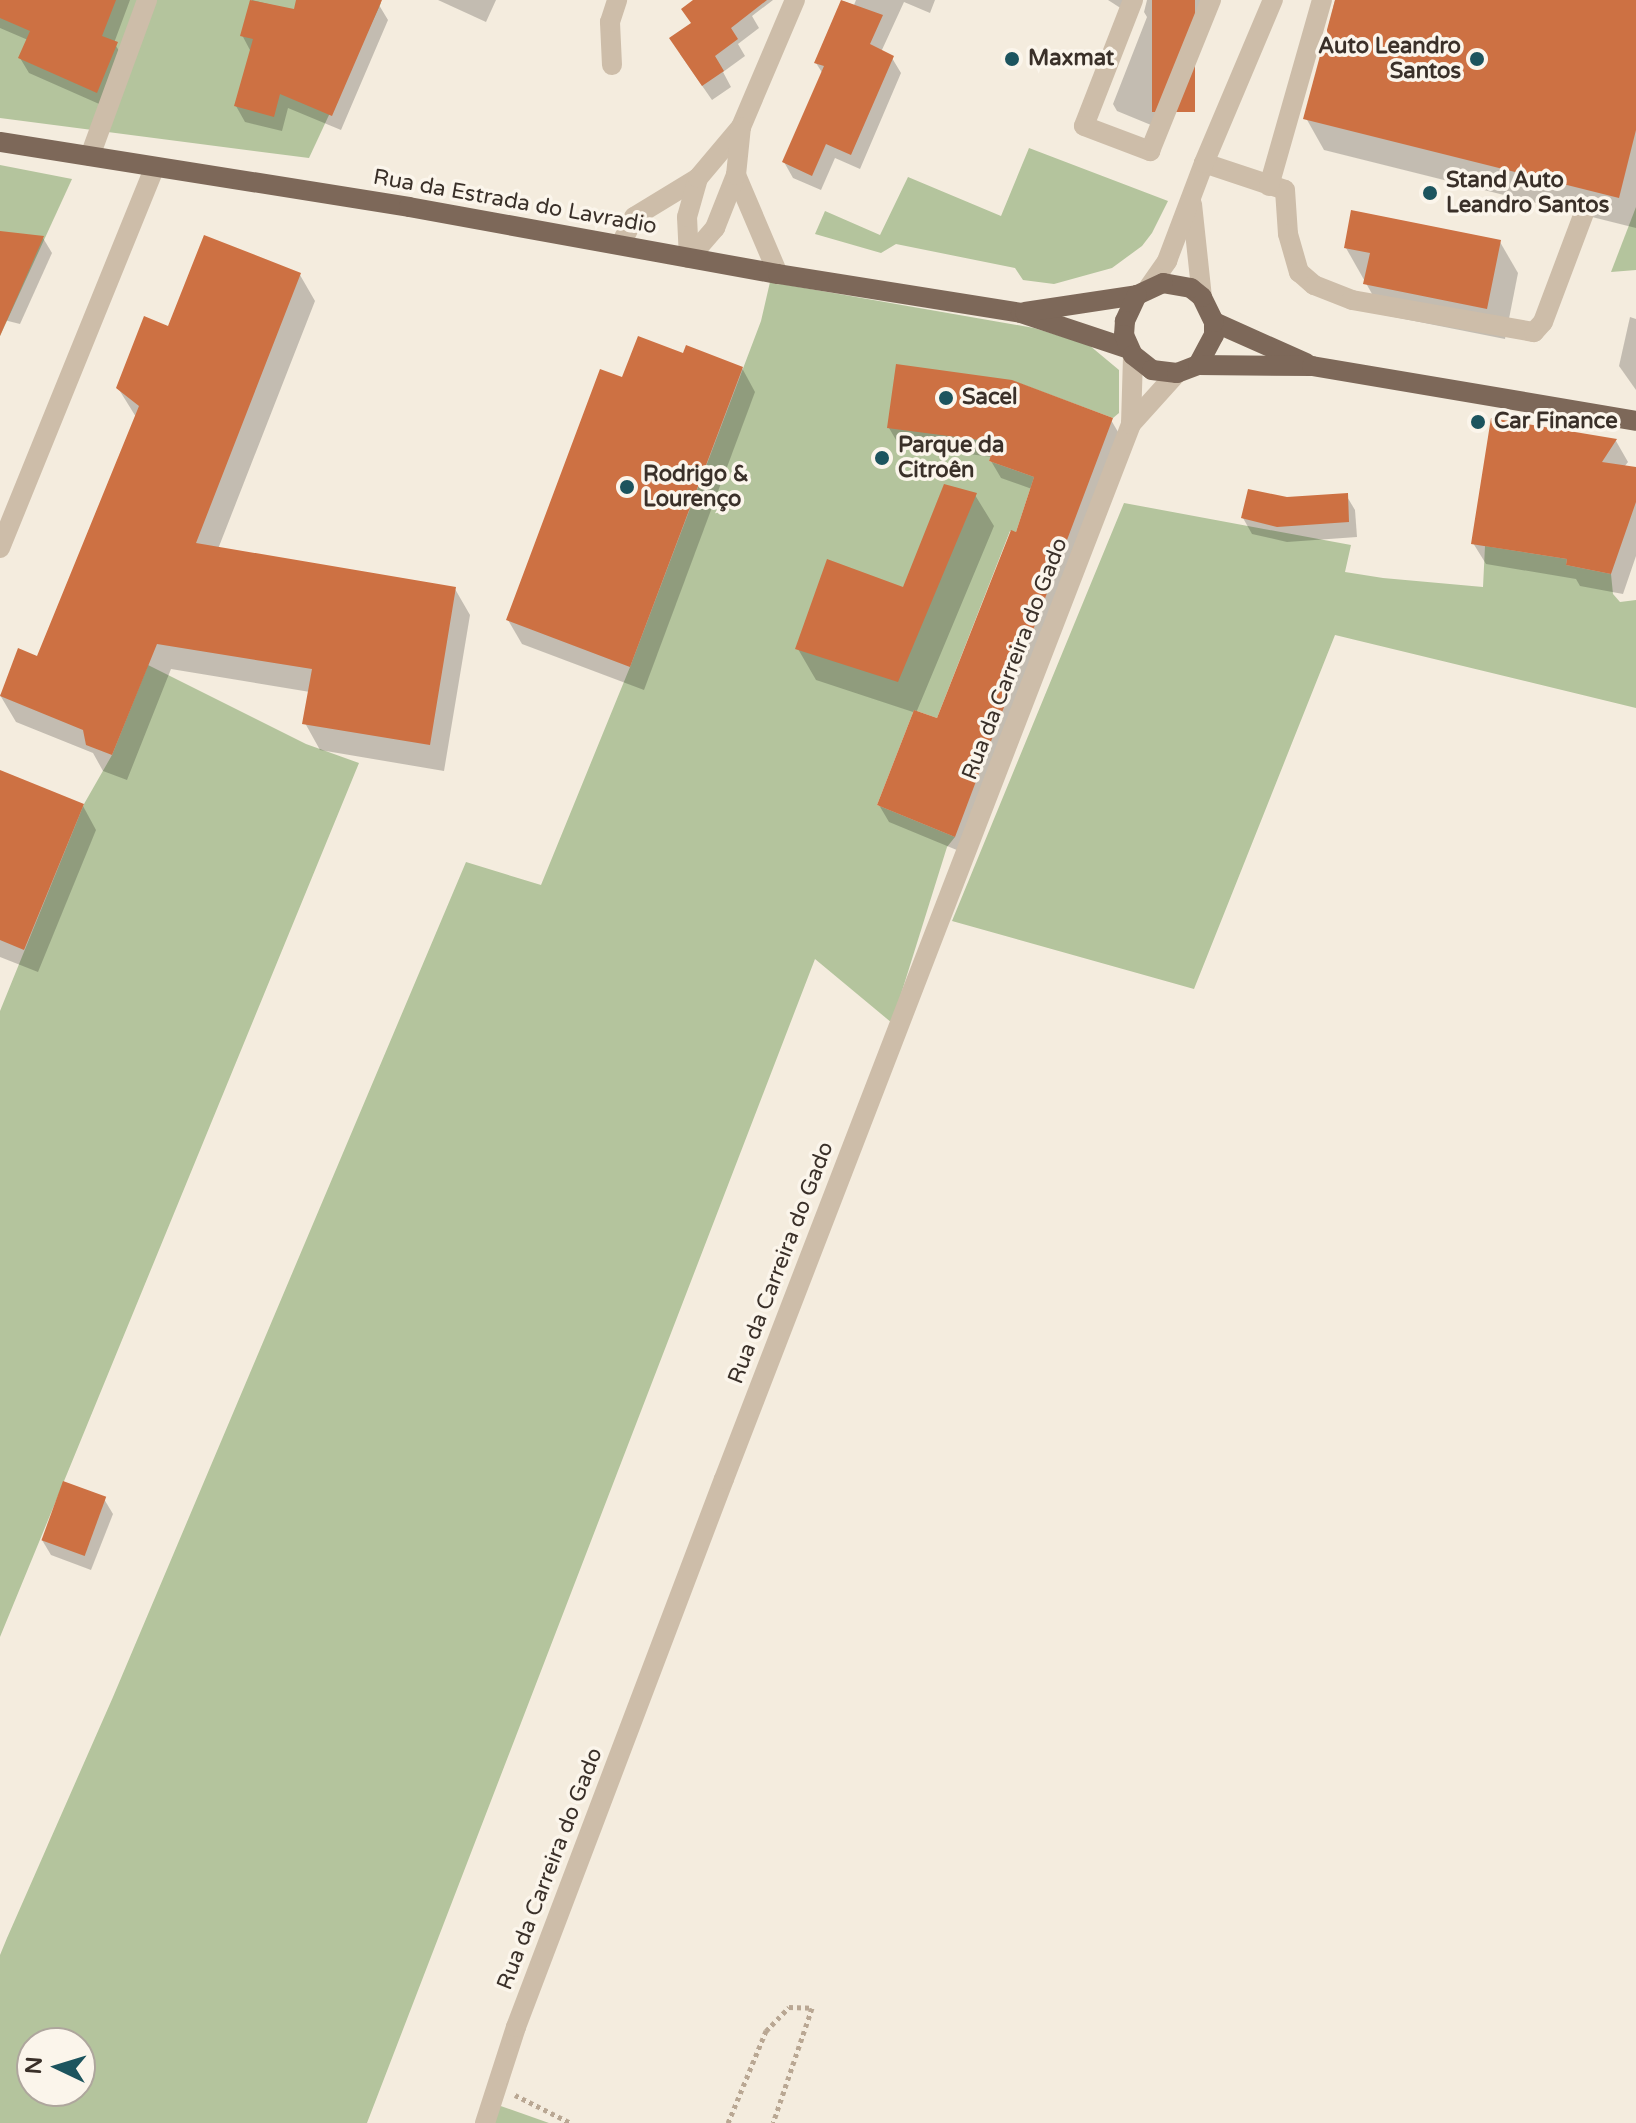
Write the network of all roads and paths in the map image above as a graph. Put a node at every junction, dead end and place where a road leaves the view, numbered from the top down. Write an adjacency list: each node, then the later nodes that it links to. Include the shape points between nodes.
1 (147, 0): 11 (street)
2 (617, 0): 8 (street, via 610,22)
3 (795, 0): 9 (street)
4 (1133, 0): 5 (street, via 1084,126 1150,151)
5 (1211, 0)
6 (1273, 0): 12 (street)
7 (1322, 0): 16 (street)
8 (612, 65)
9 (741, 127): 14 (street); 15 (street)
10 (0, 142): 11 (main road, Rua da Estrada do Lavradio)
11 (90, 156): 13 (main road, Rua da Estrada do Lavradio)
12 (1204, 163): 16 (street); 17 (street)
13 (155, 167): 19 (main road, Rua da Estrada do Lavradio); 32 (street)
14 (736, 175): 20 (street, via 715,228); 21 (street)
15 (698, 178): 19 (street, via 634,217); 20 (street, via 687,217)
16 (1269, 186): 18 (street, via 1285,190 1295,259 1299,272 1314,285 1352,300 1534,332 1543,322)
17 (1192, 200): 22 (street, via 1167,261); 23 (street)
18 (1585, 210)
19 (621, 244): 20 (main road, Rua da Estrada do Lavradio)
20 (689, 258): 21 (main road, Rua da Estrada do Lavradio)
21 (778, 274): 24 (main road, Rua da Estrada do Lavradio)
22 (1143, 291): 23 (main road, via 1177,283); 24 (main road, Rua da Estrada do Lavradio); 26 (main road, via 1125,321)
23 (1202, 297): 25 (main road)
24 (1021, 313): 26 (main road, Rua da Estrada do Lavradio)
25 (1214, 322): 27 (main road, via 1210,348); 28 (main road)
26 (1131, 352): 29 (main road, via 1152,370); 31 (street)
27 (1198, 365): 28 (main road); 29 (main road)
28 (1312, 366): 30 (main road)
29 (1177, 373): 31 (street)
30 (1636, 421)
31 (1131, 424): 33 (street, Rua da Carreira do Gado, via 729,1464)
32 (0, 548)
33 (498, 2084): 34 (street, Rua da Carreira do Gado); 35 (path)
34 (485, 2123)
35 (571, 2123)
36 (728, 2123): 37 (path, via 766,2031 789,2007 812,2008)
37 (773, 2123)

